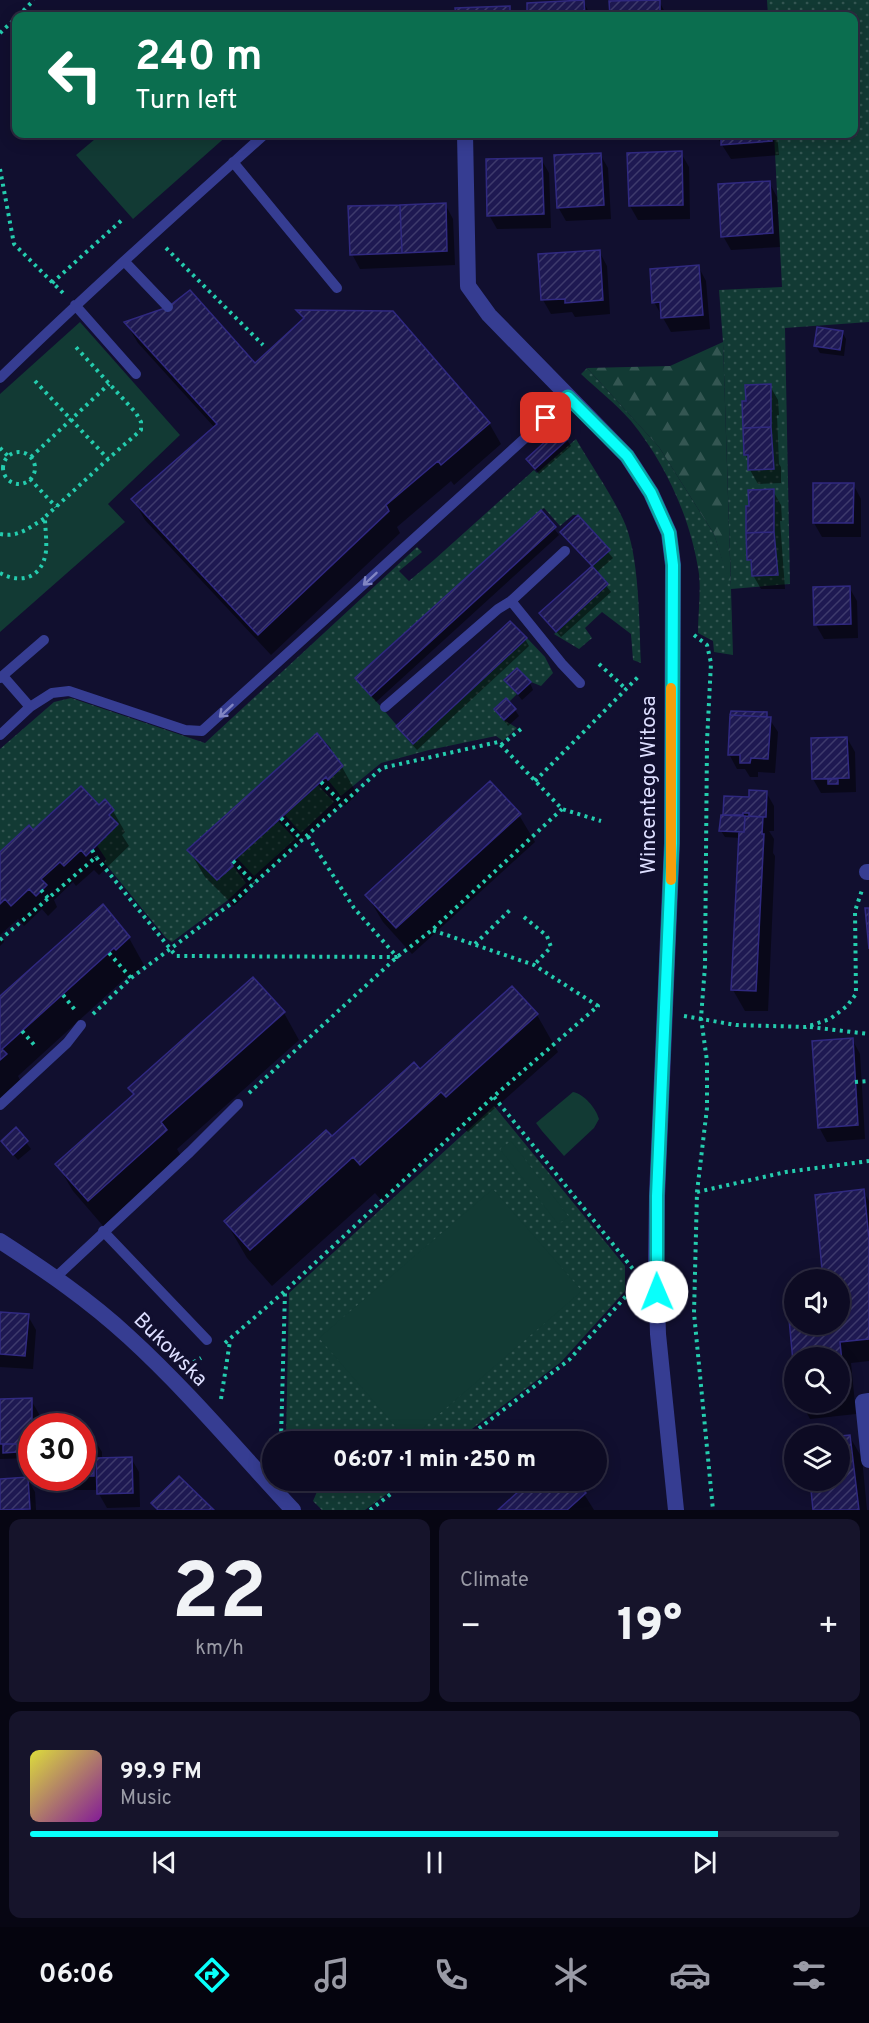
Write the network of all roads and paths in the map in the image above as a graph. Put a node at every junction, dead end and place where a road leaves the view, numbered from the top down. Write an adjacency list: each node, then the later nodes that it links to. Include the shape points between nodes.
1 (34, 0): 2 (path)
2 (22, 12)
3 (12, 22): 4 (path)
4 (0, 33)
5 (260, 138): 7 (lane)
6 (465, 138): 22 (street, Wincentego Witosa, via 468,286 489,315)
7 (233, 162): 10 (lane); 13 (lane)
8 (0, 169): 12 (path, via 14,244)
9 (124, 218): 12 (path)
10 (154, 235): 11 (lane); 17 (path)
11 (125, 262): 14 (lane); 15 (lane)
12 (52, 283): 14 (path)
13 (337, 288)
14 (75, 305): 18 (lane); 19 (lane)
15 (168, 307)
16 (74, 345): 21 (path)
17 (263, 345)
18 (136, 375)
19 (0, 378)
20 (35, 381): 23 (path)
21 (110, 384): 23 (path); 27 (path, via 136,413 141,430)
22 (568, 397): 41 (lane, one-way to 41, via 202,731 185,730 69,691 51,693); 71 (street, Wincentego Witosa, via 627,456 651,493 669,533 673,565 672,843)
23 (71, 421): 26 (path); 27 (path)
24 (0, 448): 25 (path)
25 (8, 456): 26 (path, via 22,452); 28 (path, via 3,466 9,481 19,484)
26 (31, 457): 28 (path, via 35,466)
27 (108, 459): 29 (path)
28 (30, 479): 29 (path)
29 (56, 507): 30 (path)
30 (45, 517): 31 (path, via 20,533); 33 (path, via 46,550 42,566 23,579)
31 (0, 534)
32 (565, 551): 34 (lane)
33 (0, 573)
34 (511, 601): 39 (lane); 42 (lane)
35 (44, 640): 38 (lane)
36 (599, 664): 40 (path)
37 (639, 676): 40 (path)
38 (1, 677): 41 (lane)
39 (580, 683)
40 (626, 689): 46 (path)
41 (30, 707): 44 (lane)
42 (385, 707)
43 (521, 729): 45 (path)
44 (0, 735)
45 (501, 745): 46 (path); 48 (path, via 498,742 382,768)
46 (536, 781): 49 (path)
47 (321, 782): 48 (path)
48 (342, 804): 52 (path)
49 (562, 809): 51 (path); 63 (path)
50 (281, 818): 53 (path)
51 (601, 821)
52 (307, 835): 53 (path); 68 (path, via 354,908)
53 (302, 840): 58 (path)
54 (92, 850): 55 (path)
55 (96, 857): 60 (path); 66 (path)
56 (233, 861): 58 (path)
57 (868, 872): 74 (path, via 855,911 856,994 830,1019)
58 (254, 883): 66 (path)
59 (41, 890): 60 (path)
60 (48, 898): 64 (path)
61 (510, 910): 65 (path)
62 (524, 917): 69 (path, via 547,936 551,947)
63 (432, 930): 65 (path); 68 (path)
64 (0, 940)
65 (475, 944): 69 (path)
66 (169, 950): 68 (path, via 176,956); 70 (path)
67 (109, 953): 70 (path)
68 (397, 957): 79 (path)
69 (534, 965): 78 (path, via 598,1006)
70 (132, 978): 73 (path)
71 (666, 1011): 72 (path); 102 (street, Wincentego Witosa, via 656,1271 658,1334)
72 (700, 1018): 74 (path, via 736,1025); 82 (path, via 706,1061 706,1108)
73 (81, 1025): 80 (lane)
74 (807, 1027): 75 (path)
75 (869, 1034)
76 (855, 1082): 77 (path)
77 (869, 1082)
78 (494, 1097): 85 (path); 88 (path)
79 (238, 1104): 83 (lane)
80 (0, 1105)
81 (869, 1161): 82 (path, via 786,1172)
82 (697, 1192): 103 (path, via 694,1313)
83 (103, 1232): 86 (lane); 89 (lane)
84 (0, 1241): 86 (street, Bukowska)
85 (633, 1269)
86 (56, 1277): 100 (street, Bukowska, via 129,1337)
87 (631, 1289): 97 (path, via 569,1360)
88 (285, 1291): 90 (path); 96 (path)
89 (207, 1340)
90 (230, 1340): 91 (path); 95 (path)
91 (222, 1345)
92 (206, 1355): 93 (path)
93 (181, 1370)
94 (869, 1401): 98 (street, via 863,1402)
95 (220, 1407)
96 (281, 1431)
97 (475, 1431)
98 (869, 1460)
99 (395, 1491): 101 (path)
100 (292, 1510)
101 (370, 1510)
102 (676, 1510)
103 (713, 1510)

